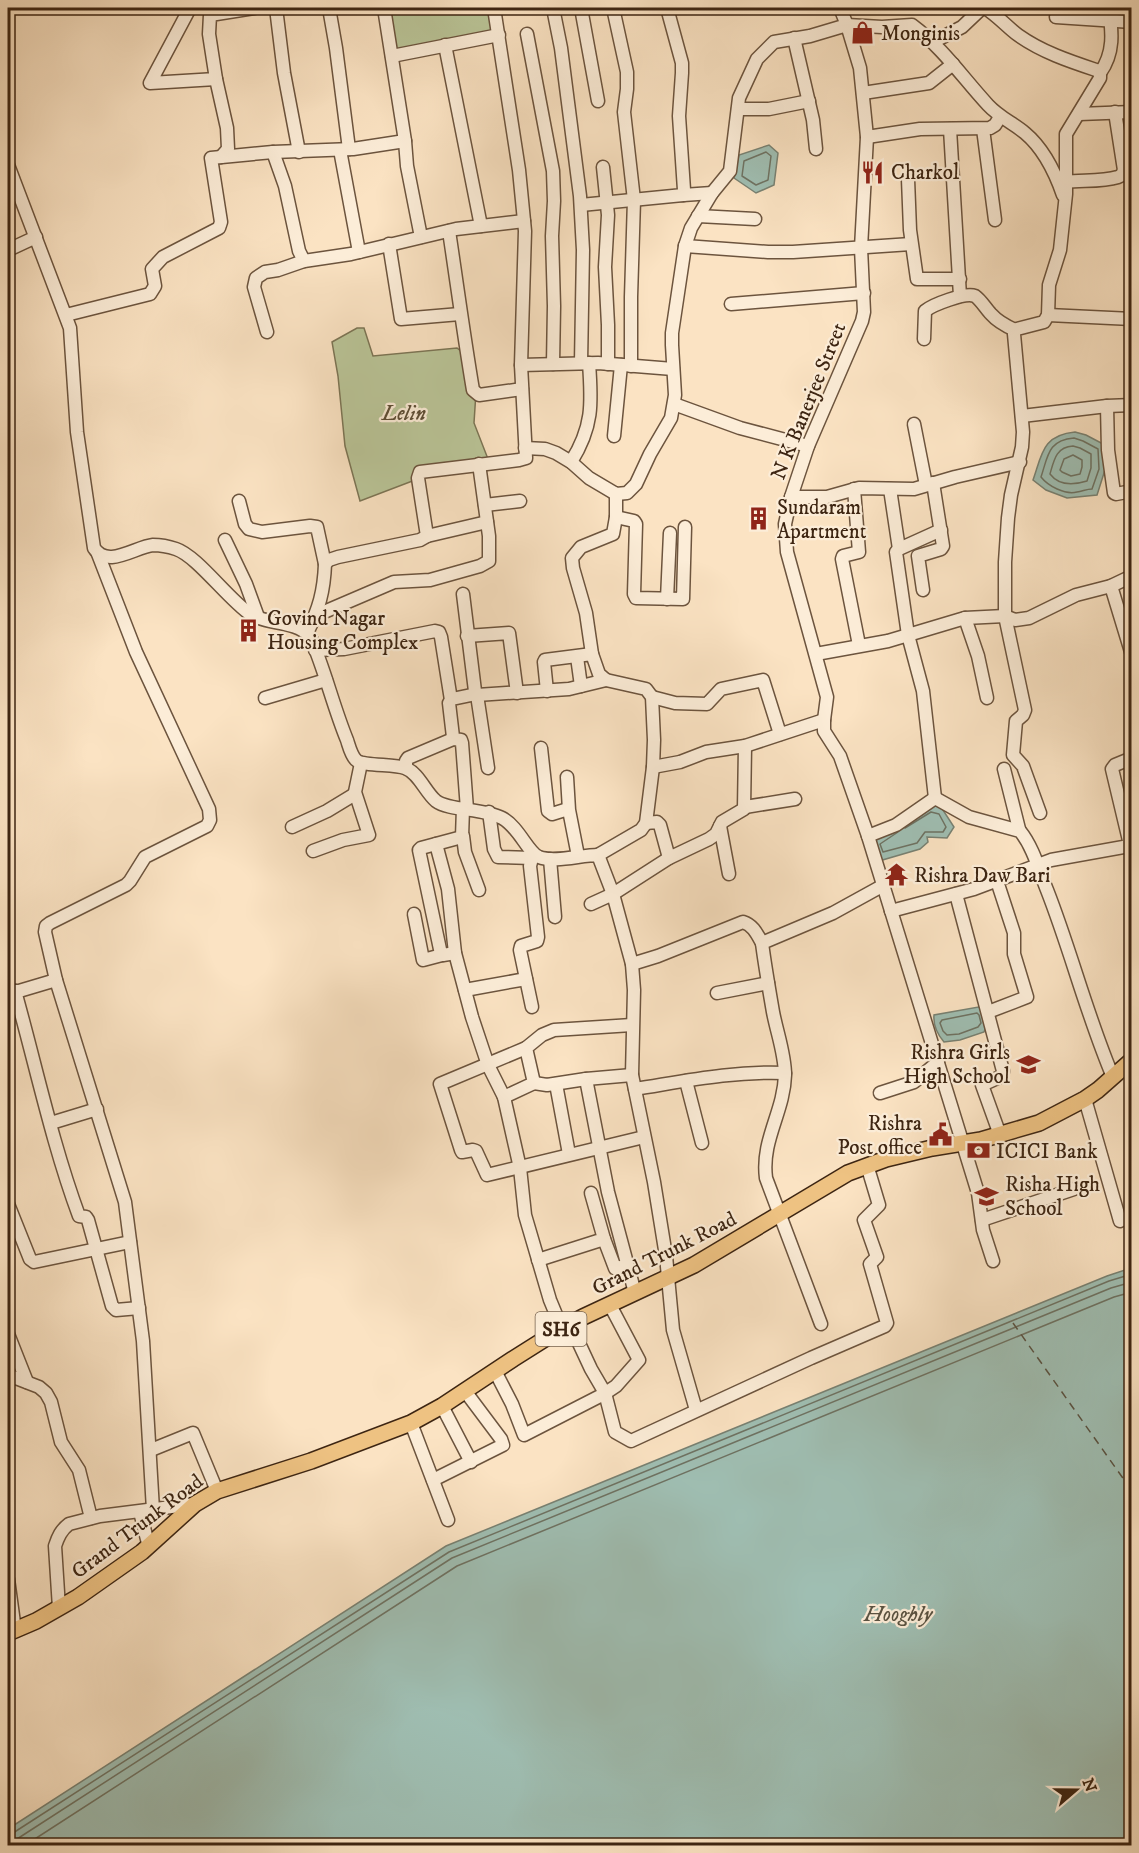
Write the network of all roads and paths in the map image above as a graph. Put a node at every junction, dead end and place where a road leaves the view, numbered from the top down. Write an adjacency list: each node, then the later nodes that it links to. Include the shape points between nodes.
1 (190, 8): 25 (street, via 150,83)
2 (254, 8): 25 (street, via 210,15)
3 (276, 8): 41 (street)
4 (329, 8): 39 (street)
5 (384, 8): 22 (street)
6 (494, 8): 17 (street)
7 (553, 8): 53 (street)
8 (581, 8): 27 (street)
9 (613, 8): 50 (street, via 627,72 624,112)
10 (668, 8): 49 (street, via 682,73 679,116)
11 (840, 8): 16 (street, N K Banerjee Street)
12 (1109, 8): 14 (street)
13 (1056, 17): 14 (street)
14 (1111, 21): 15 (street); 24 (street, via 1112,44)
15 (1131, 22)
16 (847, 25): 19 (street); 20 (street, via 911,25); 26 (street, N K Banerjee Street)
17 (499, 34): 21 (street); 57 (street)
18 (527, 34): 81 (street, via 553,171)
19 (794, 38): 28 (street); 29 (street, via 774,42 757,59 741,91)
20 (933, 42): 23 (street); 24 (street, via 962,27 985,8 1035,45)
21 (445, 45): 22 (street); 58 (street)
22 (392, 56): 37 (street)
23 (953, 64): 26 (street, via 929,83); 33 (street)
24 (1100, 73): 32 (street)
25 (216, 79): 42 (street, via 227,128 228,149)
26 (863, 93): 36 (street, N K Banerjee Street)
27 (598, 101)
28 (809, 101): 29 (street, via 769,109); 38 (street)
29 (738, 109): 48 (street, via 732,167)
30 (1115, 112): 31 (street); 32 (street); 43 (street)
31 (1131, 112)
32 (1079, 114): 47 (street, via 1066,134)
33 (1000, 117): 35 (street, via 995,125); 51 (street, via 1026,134 1047,159)
34 (950, 129): 35 (street); 36 (street); 69 (street)
35 (983, 129): 56 (street)
36 (867, 137): 65 (street, N K Banerjee Street)
37 (405, 141): 39 (street); 61 (street)
38 (816, 149)
39 (345, 150): 41 (street); 67 (street)
40 (273, 152): 41 (street); 42 (street); 68 (street)
41 (299, 152)
42 (221, 157): 74 (street, via 211,158 219,228 163,258 152,269 155,286 150,294)
43 (1127, 160): 47 (street, via 1118,177)
44 (8, 165): 60 (street)
45 (603, 167): 52 (street)
46 (908, 179): 63 (street)
47 (1066, 182): 51 (street)
48 (712, 192): 49 (street); 54 (street)
49 (683, 195): 50 (street)
50 (634, 200): 52 (street); 84 (street)
51 (1065, 201): 75 (street, via 1060,250 1049,285)
52 (608, 202): 53 (street); 82 (street)
53 (581, 205): 80 (street)
54 (698, 216): 55 (street); 64 (street)
55 (755, 219)
56 (995, 220)
57 (524, 221): 58 (street); 83 (street)
58 (481, 226): 59 (street)
59 (449, 231): 61 (street); 73 (street)
60 (36, 237): 66 (street); 74 (street)
61 (421, 237): 62 (street)
62 (389, 244): 67 (street); 73 (street, via 401,320)
63 (911, 244): 65 (street); 69 (street, via 917,279)
64 (684, 246): 65 (street, via 768,252); 85 (street, via 672,333)
65 (861, 248): 70 (street, N K Banerjee Street)
66 (8, 250)
67 (358, 252): 68 (street)
68 (304, 261): 78 (street, via 256,278 254,287)
69 (960, 279): 71 (street)
70 (864, 293): 72 (street); 93 (street, N K Banerjee Street, via 862,321)
71 (960, 297): 77 (street, via 975,297 997,320); 79 (street, via 925,311)
72 (731, 304)
73 (460, 314): 86 (street, via 473,390 479,395)
74 (66, 315): 115 (street, via 79,444)
75 (1048, 315): 76 (street); 77 (street, via 1040,324)
76 (1131, 319)
77 (1015, 330): 90 (street)
78 (267, 332)
79 (924, 339)
80 (585, 363): 81 (street); 82 (street); 95 (street, via 591,394 587,430)
81 (553, 364): 83 (street)
82 (608, 364): 84 (street)
83 (521, 365): 86 (street)
84 (626, 365): 85 (street); 92 (street)
85 (674, 369): 87 (street)
86 (522, 389): 94 (street)
87 (674, 404): 93 (street, via 740,428); 102 (street, via 668,425 636,484 627,493)
88 (1131, 405): 89 (street)
89 (1107, 406): 90 (street); 101 (street, via 1114,493)
90 (1022, 416): 96 (street)
91 (914, 424): 98 (street)
92 (614, 436)
93 (808, 446): 103 (street, N K Banerjee Street)
94 (525, 448): 95 (street, via 551,450); 97 (street, via 525,459)
95 (571, 462): 102 (street)
96 (1020, 462): 98 (street); 125 (street, via 1011,495 1005,562)
97 (479, 464): 106 (street); 112 (street, via 420,472)
98 (930, 484): 100 (street); 110 (street)
99 (854, 489): 100 (street); 103 (street, via 827,497); 129 (street, via 859,552 842,559)
100 (890, 489): 114 (street)
101 (1131, 491)
102 (616, 494): 107 (street)
103 (791, 497): 132 (street, N K Banerjee Street, via 785,524 787,552)
104 (238, 501): 116 (street, via 249,529 262,532 317,527)
105 (520, 501): 106 (street)
106 (485, 505): 108 (street)
107 (616, 517): 121 (street, via 636,524 635,597); 131 (street, via 613,534 581,547 572,558)
108 (487, 522): 112 (street); 122 (street, via 490,555 485,564 430,580 394,582)
109 (685, 527): 121 (street, via 684,598)
110 (941, 530): 114 (street); 119 (street, via 942,549 918,556)
111 (670, 533): 121 (street)
112 (427, 536): 116 (street, via 338,556)
113 (225, 540): 123 (street)
114 (899, 549): 127 (street, via 896,554)
115 (98, 554): 123 (street, via 106,558 154,545 179,550 234,602); 194 (street, via 136,652 209,809 210,820 207,826 145,858 126,885 46,926)
116 (325, 564): 122 (street, via 324,590)
117 (1131, 576): 118 (street)
118 (1112, 586): 125 (street, via 1079,593 1035,616); 133 (street)
119 (923, 590)
120 (463, 594): 128 (street)
121 (667, 599)
122 (316, 615): 126 (street)
123 (258, 617): 126 (street)
124 (965, 618): 125 (street); 127 (street); 143 (street)
125 (1010, 618): 164 (street, via 1025,710 1016,721 1013,753 1023,766)
126 (307, 633): 130 (street)
127 (908, 635): 129 (street); 158 (street, via 923,692)
128 (467, 636): 139 (street, via 508,632); 140 (street)
129 (859, 645): 132 (street)
130 (315, 650): 135 (street); 144 (street, via 344,649 439,632)
131 (592, 654): 134 (street); 136 (street, via 599,674)
132 (816, 654): 145 (street, N K Banerjee Street, via 827,697)
133 (1131, 655)
134 (577, 657): 137 (street); 138 (street, via 544,661)
135 (326, 680): 142 (street); 151 (street, via 354,757)
136 (606, 680): 137 (street); 141 (street, via 646,689)
137 (581, 686): 138 (street)
138 (547, 691): 139 (street)
139 (517, 693): 140 (street)
140 (477, 695): 144 (street); 154 (street)
141 (652, 697): 146 (street, via 675,703 707,704 722,689 763,680); 152 (street)
142 (265, 698)
143 (987, 698)
144 (451, 700): 147 (street)
145 (824, 720): 146 (street); 170 (street, N K Banerjee Street, via 824,731 840,756)
146 (780, 734): 148 (street)
147 (453, 739): 153 (street, via 408,758); 161 (street, via 462,743)
148 (745, 746): 152 (street); 160 (street)
149 (542, 748): 162 (street, via 548,811 552,814)
150 (1131, 758): 172 (street, via 1112,768)
151 (361, 763): 153 (street); 157 (street)
152 (654, 767): 165 (street)
153 (406, 768): 161 (street, via 436,801)
154 (488, 768)
155 (1004, 769): 168 (street)
156 (567, 777): 162 (street)
157 (355, 794): 167 (street); 173 (street, via 369,835)
158 (935, 798): 168 (street, via 969,817); 170 (street, via 896,825)
159 (795, 799): 160 (street)
160 (745, 807): 166 (street)
161 (465, 809): 163 (street); 169 (street)
162 (568, 809): 176 (street)
163 (489, 812): 175 (street, via 513,825); 175 (street, via 498,857)
164 (1040, 813)
165 (646, 823): 174 (street, via 641,830); 177 (street, via 660,825)
166 (720, 826): 177 (street, via 709,839); 180 (street)
167 (292, 827)
168 (1019, 830): 179 (street)
169 (463, 836): 171 (street); 183 (street)
170 (868, 837): 182 (street, N K Banerjee Street)
171 (436, 844): 191 (street, via 448,891); 192 (street, via 419,850)
172 (1130, 850): 179 (street, via 1054,859)
173 (313, 851)
174 (598, 855): 176 (street); 184 (street)
175 (533, 856): 178 (street); 195 (street, via 530,870 538,938 520,948)
176 (578, 856): 178 (street)
177 (669, 858): 184 (street)
178 (550, 859): 189 (street)
179 (1037, 866): 181 (street); 209 (street)
180 (729, 874)
181 (997, 881): 185 (street); 201 (street, via 1014,933 1014,958 1027,997)
182 (882, 886): 187 (street, N K Banerjee Street); 190 (street)
183 (479, 890)
184 (613, 894): 186 (street); 193 (street)
185 (956, 894): 187 (street); 201 (street)
186 (591, 904)
187 (891, 911): 205 (street, N K Banerjee Street)
188 (414, 914): 192 (street, via 422,959)
189 (555, 917)
190 (762, 943): 193 (street, via 750,925 743,922); 196 (street)
191 (455, 953): 192 (street); 197 (street)
192 (442, 955)
193 (632, 964): 202 (street)
194 (56, 980): 198 (street); 218 (street)
195 (526, 980): 197 (street); 200 (street)
196 (768, 983): 199 (street); 207 (street)
197 (465, 990): 206 (street)
198 (11, 991): 219 (street)
199 (717, 993)
200 (532, 1007)
201 (988, 1012): 220 (street, via 1004,1073 982,1086)
202 (632, 1025): 203 (street, via 554,1030); 208 (street)
203 (526, 1048): 206 (street); 212 (street)
204 (1131, 1060): 209 (main road, Grand Trunk Road / SH6)
205 (938, 1062): 215 (street, via 914,1082); 223 (street, N K Banerjee Street)
206 (488, 1065): 216 (street); 227 (street, via 440,1084 440,1088 461,1151 476,1151 488,1176)
207 (785, 1073): 211 (street, via 724,1074); 231 (street, via 782,1102 764,1164 770,1192)
208 (632, 1075): 210 (street); 214 (street)
209 (1113, 1077): 217 (main road, Grand Trunk Road / SH6)
210 (586, 1079): 213 (street); 224 (street)
211 (686, 1081): 214 (street); 222 (street)
212 (534, 1083): 213 (street); 216 (street)
213 (556, 1084): 225 (street)
214 (635, 1089): 221 (street)
215 (880, 1093)
216 (504, 1098): 227 (street)
217 (1085, 1099): 220 (main road, Grand Trunk Road / SH6, via 1040,1123); 233 (street)
218 (97, 1109): 219 (street); 235 (street, via 123,1196)
219 (51, 1123): 236 (street, via 78,1215 87,1218)
220 (1000, 1135): 223 (main road, Grand Trunk Road / SH6)
221 (644, 1137): 224 (street); 240 (street)
222 (702, 1143)
223 (964, 1143): 226 (main road, Grand Trunk Road / SH6); 232 (street, N K Banerjee Street)
224 (598, 1147): 225 (street); 239 (street)
225 (569, 1154): 227 (street)
226 (867, 1165): 231 (main road, Grand Trunk Road / SH6); 253 (street, via 879,1205 864,1221 877,1257 870,1264 886,1325)
227 (520, 1168): 237 (street, via 525,1215)
228 (1074, 1189): 232 (street)
229 (591, 1194): 234 (street)
230 (8, 1204): 236 (street, via 32,1261)
231 (781, 1213): 240 (main road, Grand Trunk Road / SH6); 244 (street)
232 (982, 1220): 238 (street, N K Banerjee Street)
233 (1120, 1221)
234 (604, 1239): 237 (street); 239 (street, via 615,1268)
235 (130, 1242): 236 (street); 243 (street)
236 (97, 1250): 243 (street, via 113,1308)
237 (538, 1260): 245 (street, via 550,1300)
238 (993, 1261)
239 (627, 1266): 241 (street)
240 (668, 1278): 241 (main road, Grand Trunk Road / SH6); 253 (street, via 674,1334)
241 (635, 1293): 242 (main road, Grand Trunk Road / SH6)
242 (610, 1305): 245 (main road, Grand Trunk Road / SH6); 251 (street, via 639,1360)
243 (139, 1308): 255 (street)
244 (821, 1324)
245 (566, 1327): 247 (main road, Grand Trunk Road / SH6); 251 (street)
246 (8, 1334): 249 (street)
247 (495, 1371): 250 (main road, Grand Trunk Road / SH6); 251 (street, via 525,1436)
248 (8, 1375): 249 (street)
249 (27, 1382): 262 (street, via 49,1398 61,1442 79,1470)
250 (465, 1391): 252 (main road, Grand Trunk Road / SH6); 256 (street, via 503,1445)
251 (605, 1393): 253 (street, via 615,1432 629,1440)
252 (442, 1406): 254 (main road, Grand Trunk Road / SH6); 256 (street)
253 (696, 1410)
254 (411, 1423): 257 (street); 258 (main road, Grand Trunk Road / SH6)
255 (151, 1450): 258 (street, via 193,1433); 260 (street)
256 (471, 1462): 257 (street)
257 (433, 1480): 263 (street)
258 (217, 1491): 259 (main road, Grand Trunk Road / SH6)
259 (195, 1504): 260 (street); 264 (main road, Grand Trunk Road / SH6)
260 (153, 1510): 261 (street)
261 (140, 1512): 262 (street); 264 (street)
262 (91, 1518): 266 (street, via 69,1524 57,1538)
263 (448, 1520)
264 (149, 1547): 266 (main road, Grand Trunk Road / SH6)
265 (8, 1579): 267 (street)
266 (59, 1608): 267 (main road, Grand Trunk Road / SH6)
267 (11, 1631)

